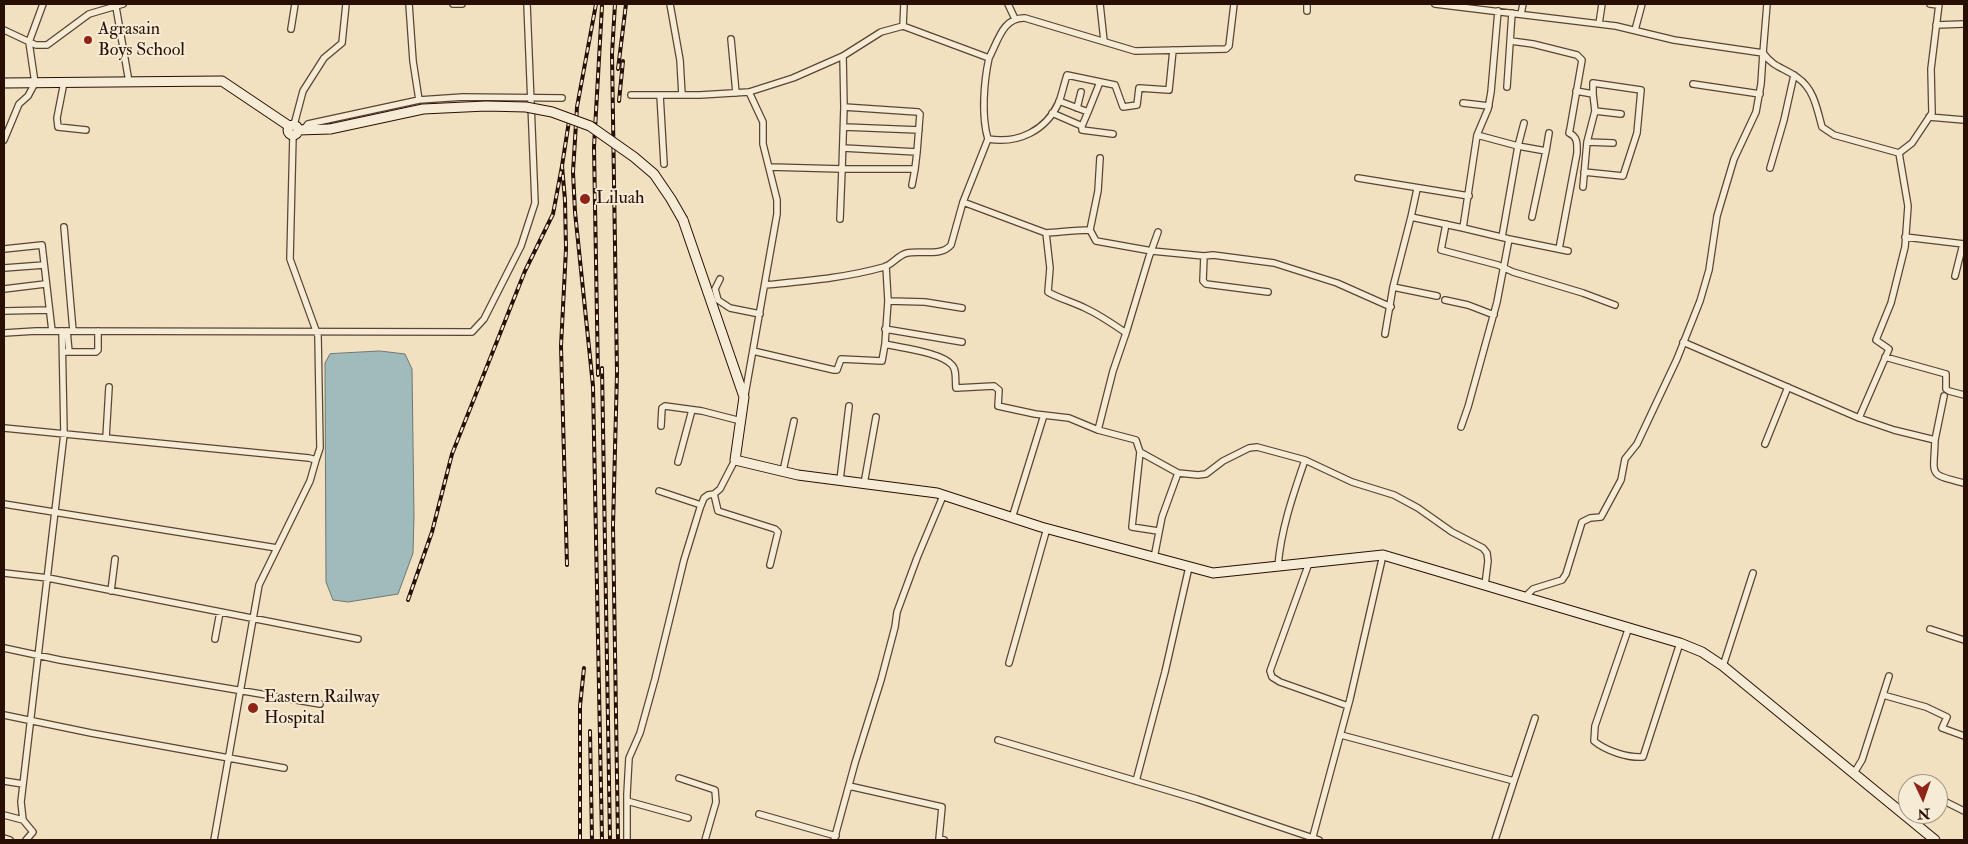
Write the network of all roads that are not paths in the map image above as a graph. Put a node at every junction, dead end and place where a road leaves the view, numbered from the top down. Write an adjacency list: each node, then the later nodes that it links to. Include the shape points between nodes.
1 (43, 4): 37 (street)
2 (123, 4): 22 (street)
3 (295, 4): 32 (street)
4 (346, 4): 77 (street, via 342,43 324,58 303,92)
5 (409, 4): 62 (street)
6 (452, 4): 7 (street)
7 (462, 4)
8 (527, 4): 61 (street)
9 (670, 4): 59 (street, via 680,60)
10 (904, 4): 31 (street)
11 (1008, 4): 27 (street)
12 (1100, 4): 38 (street)
13 (1234, 4): 39 (street, via 1226,49)
14 (1307, 4): 23 (street)
15 (1435, 4): 24 (street)
16 (1523, 4): 26 (street)
17 (1602, 4): 28 (street)
18 (1642, 4): 34 (street)
19 (1767, 4): 40 (street)
20 (1930, 4): 21 (street)
21 (1938, 4): 30 (street)
22 (116, 7): 37 (street, via 89,14 46,45); 45 (street)
23 (1307, 11)
24 (1498, 11): 25 (street); 65 (street)
25 (1512, 13): 26 (street); 36 (street)
26 (1521, 14): 28 (street)
27 (1015, 19): 38 (street, via 1026,18); 42 (street, via 1006,25)
28 (1598, 24): 34 (street)
29 (1964, 24): 30 (street)
30 (1936, 25): 72 (street, via 1931,69 1932,113)
31 (903, 26): 41 (street, via 882,32); 42 (street)
32 (291, 29)
33 (4, 30): 37 (street)
34 (1635, 30): 40 (street)
35 (731, 39): 54 (street)
36 (1511, 41): 50 (street); 51 (street, via 1581,58)
37 (29, 42): 48 (street)
38 (1104, 42): 39 (street, via 1135,51)
39 (1173, 50): 46 (street, via 1169,90 1139,88 1137,105 1123,107 1116,85)
40 (1763, 53): 43 (street, via 1770,63); 56 (street)
41 (843, 56): 52 (street, via 793,78); 66 (street)
42 (990, 58): 83 (street, via 985,91)
43 (1794, 75): 91 (street, via 1812,94 1825,130); 95 (street)
44 (64, 82): 45 (street); 48 (street); 78 (street, via 58,127)
45 (129, 82): 77 (street, via 222,81)
46 (1100, 82): 63 (street, via 1067,75); 69 (street)
47 (4, 83): 48 (street)
48 (35, 83): 84 (street, via 19,104)
49 (1693, 84): 56 (street)
50 (1507, 87)
51 (1576, 91): 55 (street); 119 (street, via 1570,133 1577,142 1577,153)
52 (749, 92): 54 (street); 94 (street, via 763,122 763,144)
53 (1081, 92): 67 (street)
54 (736, 93): 59 (street)
55 (1594, 94): 68 (street); 98 (street, via 1593,83 1641,90 1636,133 1623,176)
56 (1760, 94): 153 (street, via 1716,216 1709,270)
57 (631, 95): 58 (street)
58 (660, 95): 59 (street); 93 (street)
59 (682, 95)
60 (562, 98): 61 (street)
61 (532, 99): 62 (street, via 463,96); 148 (street, via 534,203 530,222 522,246 484,319 472,332)
62 (419, 100): 77 (street)
63 (1060, 100): 67 (street); 70 (street)
64 (1463, 103): 65 (street)
65 (1489, 106): 82 (street)
66 (844, 107): 76 (street); 79 (street, via 918,112)
67 (1077, 108): 69 (street)
68 (1595, 111): 71 (street); 85 (street)
69 (1088, 112): 75 (street)
70 (1052, 113): 75 (street); 83 (street, via 1036,131 1019,138)
71 (1621, 114)
72 (1929, 117): 73 (street); 91 (street, via 1912,143)
73 (1964, 120)
74 (1524, 123): 87 (street)
75 (1082, 126): 81 (street, via 1082,130)
76 (844, 127): 79 (street); 88 (street)
77 (295, 129): 148 (street, via 290,260); 162 (street, bridge, via 330,129 423,109 486,106 552,112 590,126 654,174 683,220)
78 (86, 130)
79 (919, 130): 90 (street)
80 (1550, 133): 89 (street)
81 (1113, 134)
82 (1477, 135): 87 (street); 103 (street)
83 (988, 139): 104 (street)
84 (4, 140)
85 (1587, 142): 86 (street); 98 (street)
86 (1613, 143)
87 (1518, 146): 89 (street); 114 (street)
88 (843, 148): 90 (street); 96 (street)
89 (1546, 151): 106 (street)
90 (917, 152): 97 (street)
91 (1899, 153): 115 (street, via 1908,206)
92 (1100, 158): 111 (street, via 1098,191)
93 (664, 164)
94 (769, 167): 96 (street); 130 (street, via 778,214)
95 (1770, 168)
96 (842, 169): 97 (street); 107 (street)
97 (915, 169): 100 (street)
98 (1584, 172): 101 (street)
99 (1358, 178): 102 (street)
100 (912, 185)
101 (1583, 187)
102 (1417, 189): 103 (street); 105 (street)
103 (1469, 196): 110 (street)
104 (963, 202): 113 (street); 124 (street, via 948,249 907,253)
105 (1411, 217): 108 (street); 131 (street)
106 (1532, 217)
107 (840, 219)
108 (1446, 224): 110 (street); 126 (street, via 1441,250)
109 (64, 227): 146 (street)
110 (1463, 228): 114 (street)
111 (1090, 230): 113 (street); 120 (street, via 1096,241)
112 (1158, 232): 120 (street)
113 (1046, 233): 150 (street, via 1050,268 1048,292 1113,323)
114 (1502, 237): 116 (street)
115 (1905, 237): 117 (street); 157 (street, via 1899,277 1876,340 1889,349)
116 (1509, 239): 119 (street); 126 (street)
117 (1964, 244): 127 (street)
118 (4, 249): 123 (street, via 42,245)
119 (1559, 249): 121 (street)
120 (1152, 251): 122 (street); 150 (street)
121 (1568, 251)
122 (1204, 256): 133 (street, via 1203,281 1206,284); 138 (street, via 1274,263 1338,283)
123 (44, 266): 125 (street); 129 (street)
124 (886, 266): 130 (street, via 830,279); 136 (street)
125 (4, 268)
126 (1504, 268): 137 (street); 143 (street)
127 (1955, 276)
128 (720, 279): 142 (street, via 715,289 718,300 730,308)
129 (45, 284): 132 (street); 140 (street)
130 (765, 285): 142 (street)
131 (1394, 287): 134 (street); 138 (street)
132 (4, 289)
133 (1268, 292)
134 (1437, 296)
135 (1446, 300): 143 (street)
136 (888, 301): 139 (street); 144 (street)
137 (1615, 305)
138 (1391, 307): 151 (street)
139 (962, 308)
140 (49, 310): 141 (street); 145 (street)
141 (4, 311)
142 (760, 314): 156 (street)
143 (1494, 314): 171 (street)
144 (886, 329): 152 (street); 154 (street)
145 (52, 331): 146 (street); 149 (street)
146 (68, 331): 147 (street); 155 (street)
147 (98, 331): 148 (street); 155 (street, via 96,352)
148 (317, 332): 179 (street, via 320,448)
149 (4, 333)
150 (1126, 333): 173 (street)
151 (1385, 334)
152 (962, 342)
153 (1683, 342): 159 (street); 210 (street, via 1637,444 1625,459 1620,480 1601,517 1582,522 1566,574 1562,580 1533,589)
154 (885, 344): 156 (street, via 882,361 840,359 837,370); 165 (street, via 938,356 954,369 956,388 994,386 1000,390 998,406)
155 (66, 352): 174 (street)
156 (753, 352): 162 (street)
157 (1885, 357): 160 (street, via 1946,374 1948,391); 167 (street)
158 (109, 387): 175 (street)
159 (1788, 387): 167 (street); 177 (street)
160 (1964, 395)
161 (1944, 396): 176 (street)
162 (744, 397): 168 (street)
163 (849, 406): 185 (street)
164 (692, 410): 168 (street); 170 (street, via 663,406); 182 (street)
165 (1044, 416): 173 (street, via 1069,418); 194 (street)
166 (876, 417): 187 (street)
167 (1859, 418): 176 (street)
168 (740, 421): 180 (street)
169 (794, 421): 183 (street)
170 (661, 426)
171 (1461, 427)
172 (4, 428): 174 (street)
173 (1098, 430): 178 (street, via 1136,440)
174 (64, 434): 175 (street); 193 (street)
175 (106, 438): 179 (street)
176 (1935, 440): 186 (street, via 1934,472 1937,476)
177 (1765, 444)
178 (1140, 452): 184 (street); 196 (street, via 1132,527)
179 (316, 460): 197 (street, via 310,481)
180 (735, 460): 183 (street); 189 (street)
181 (1305, 460): 184 (street, via 1257,447 1223,461 1206,474); 203 (street, via 1286,513); 208 (street, via 1352,482 1394,495 1483,548 1488,561)
182 (678, 462)
183 (783, 471): 185 (street)
184 (1178, 473): 196 (street)
185 (840, 480): 187 (street)
186 (1964, 483)
187 (864, 484): 190 (street)
188 (659, 490): 192 (street)
189 (714, 494): 192 (street, via 708,495); 202 (street, via 718,511 778,532)
190 (943, 496): 194 (street); 242 (street, via 897,612 881,680)
191 (4, 504): 193 (street)
192 (701, 505): 243 (street, via 640,733 629,758)
193 (54, 512): 197 (street); 207 (street)
194 (1012, 518): 195 (street)
195 (1047, 528): 199 (street); 221 (street)
196 (1158, 531): 199 (street)
197 (276, 548): 212 (street, via 259,584)
198 (1383, 554): 201 (street); 208 (street); 227 (street)
199 (1154, 558): 204 (street)
200 (115, 559): 209 (street)
201 (1309, 563): 203 (street); 227 (street, via 1270,671 1272,677 1280,682)
202 (770, 565)
203 (1278, 566): 204 (street, via 1213,573)
204 (1189, 567): 239 (street, via 1166,672)
205 (4, 573): 207 (street)
206 (1753, 573): 222 (street)
207 (48, 578): 209 (street); 220 (street)
208 (1486, 585): 210 (street)
209 (111, 591): 211 (street)
210 (1525, 597): 213 (street)
211 (220, 612): 212 (street); 215 (street)
212 (253, 620): 216 (street); 224 (street)
213 (1629, 627): 218 (street); 218 (street, via 1595,726 1594,741 1633,758 1643,757)
214 (1930, 629): 217 (street)
215 (215, 639)
216 (358, 639)
217 (1964, 640)
218 (1680, 644): 222 (street, via 1702,652)
219 (4, 648): 220 (street)
220 (37, 655): 224 (street); 230 (street)
221 (1009, 663)
222 (1723, 666): 236 (street)
223 (1889, 676): 225 (street)
224 (240, 691): 226 (street); 234 (street)
225 (1883, 695): 232 (street, via 1926,706 1947,717 1942,728); 236 (street, via 1862,760)
226 (320, 704)
227 (1348, 706): 231 (street)
228 (4, 714): 230 (street)
229 (1535, 718): 240 (street)
230 (32, 719): 234 (street); 241 (street)
231 (1340, 735): 240 (street); 252 (street)
232 (1964, 736)
233 (998, 740): 239 (street)
234 (228, 758): 235 (street); 255 (street)
235 (284, 768)
236 (1854, 773): 261 (street)
237 (679, 778): 257 (street, via 715,790 716,802)
238 (4, 781): 241 (street)
239 (1136, 781): 252 (street)
240 (1514, 781): 260 (street)
241 (23, 784): 249 (street)
242 (849, 786): 251 (street); 258 (street, via 942,807 938,839)
243 (627, 802): 248 (street); 256 (street)
244 (1948, 803): 245 (street)
245 (1964, 811)
246 (759, 814): 251 (street)
247 (4, 815): 249 (street)
248 (688, 818)
249 (23, 820): 254 (street, via 33,832)
250 (4, 838): 253 (street)
251 (835, 838)
252 (1312, 839): 259 (street)
253 (10, 840)
254 (26, 840)
255 (214, 840)
256 (627, 840)
257 (706, 840)
258 (944, 840)
259 (1319, 840)
260 (1496, 840)
261 (1935, 840)

